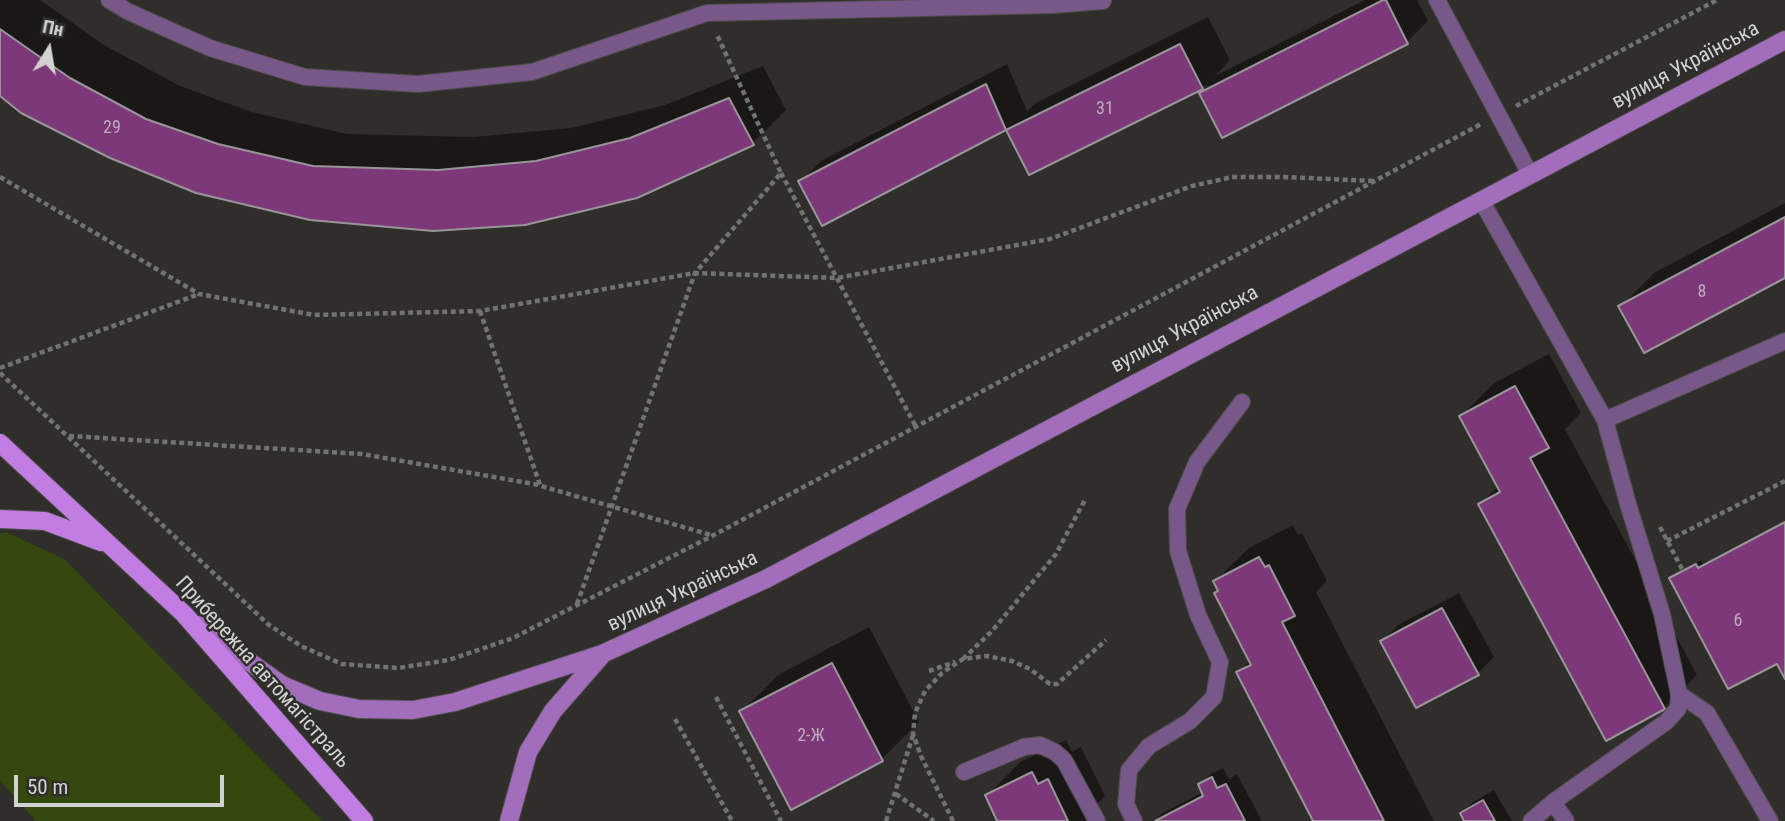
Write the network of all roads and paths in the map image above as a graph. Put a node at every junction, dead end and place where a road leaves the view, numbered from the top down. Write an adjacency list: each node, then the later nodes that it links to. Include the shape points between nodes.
1 (109, 0): 5 (lane, via 210,48 305,77 418,84 532,72)
2 (1105, 0): 5 (lane)
3 (1437, 0): 7 (lane)
4 (1717, 0): 7 (path)
5 (707, 13): 8 (path)
6 (1785, 40): 9 (main road, вулиця Українська)
7 (1497, 116): 9 (lane); 11 (path)
8 (781, 173): 13 (path); 14 (path)
9 (1530, 174): 12 (main road, вулиця Українська)
10 (0, 177): 15 (path)
11 (1374, 181): 14 (path, via 1232,177 1192,186 1050,239); 21 (path)
12 (1481, 200): 20 (lane); 35 (main road, вулиця Українська, via 766,579)
13 (695, 273): 14 (path); 16 (path); 27 (path)
14 (837, 278): 21 (path)
15 (199, 293): 16 (path, via 314,315); 18 (path)
16 (480, 310): 25 (path)
17 (1785, 341): 20 (lane)
18 (0, 370): 22 (path)
19 (1242, 402): 53 (lane, via 1197,462 1177,509 1178,551 1198,615 1220,662 1214,697 1190,721 1150,746 1129,770 1126,804)
20 (1605, 420): 38 (lane, via 1662,614)
21 (916, 427): 29 (path)
22 (68, 436): 25 (path, via 362,454); 32 (path, via 270,625 301,646 342,664 398,668 449,660 513,638)
23 (0, 443): 31 (main road, Прибережна автомагістраль)
24 (1785, 481): 30 (path)
25 (540, 486): 27 (path)
26 (1086, 498): 36 (path, via 1056,554)
27 (612, 506): 29 (path); 32 (path)
28 (0, 519): 31 (main road, via 45,522)
29 (712, 536): 32 (path)
30 (1667, 541)
31 (111, 546): 33 (main road, Прибережна автомагістраль)
32 (576, 605)
33 (184, 614): 35 (main road, вулиця Українська, via 282,685 320,701 359,709 413,710 455,702); 45 (main road, Прибережна автомагістраль)
34 (1106, 640): 36 (path, via 1057,684 1012,661 987,656)
35 (602, 654): 46 (main road, вулиця Українська, via 553,711 528,752)
36 (963, 659): 37 (path); 41 (path, via 925,691 915,713)
37 (929, 671)
38 (1679, 694): 44 (lane, via 1678,709 1665,722); 56 (lane, via 1707,713)
39 (716, 698): 48 (path)
40 (676, 719): 47 (path)
41 (914, 734): 43 (path); 51 (path)
42 (964, 772): 52 (lane, via 1040,745 1064,760)
43 (895, 794): 49 (path); 50 (path)
44 (1553, 802): 54 (lane); 55 (lane)
45 (364, 821)
46 (509, 821)
47 (732, 821)
48 (781, 821)
49 (887, 821)
50 (934, 821)
51 (953, 821)
52 (1097, 821)
53 (1134, 821)
54 (1531, 821)
55 (1566, 821)
56 (1770, 821)

